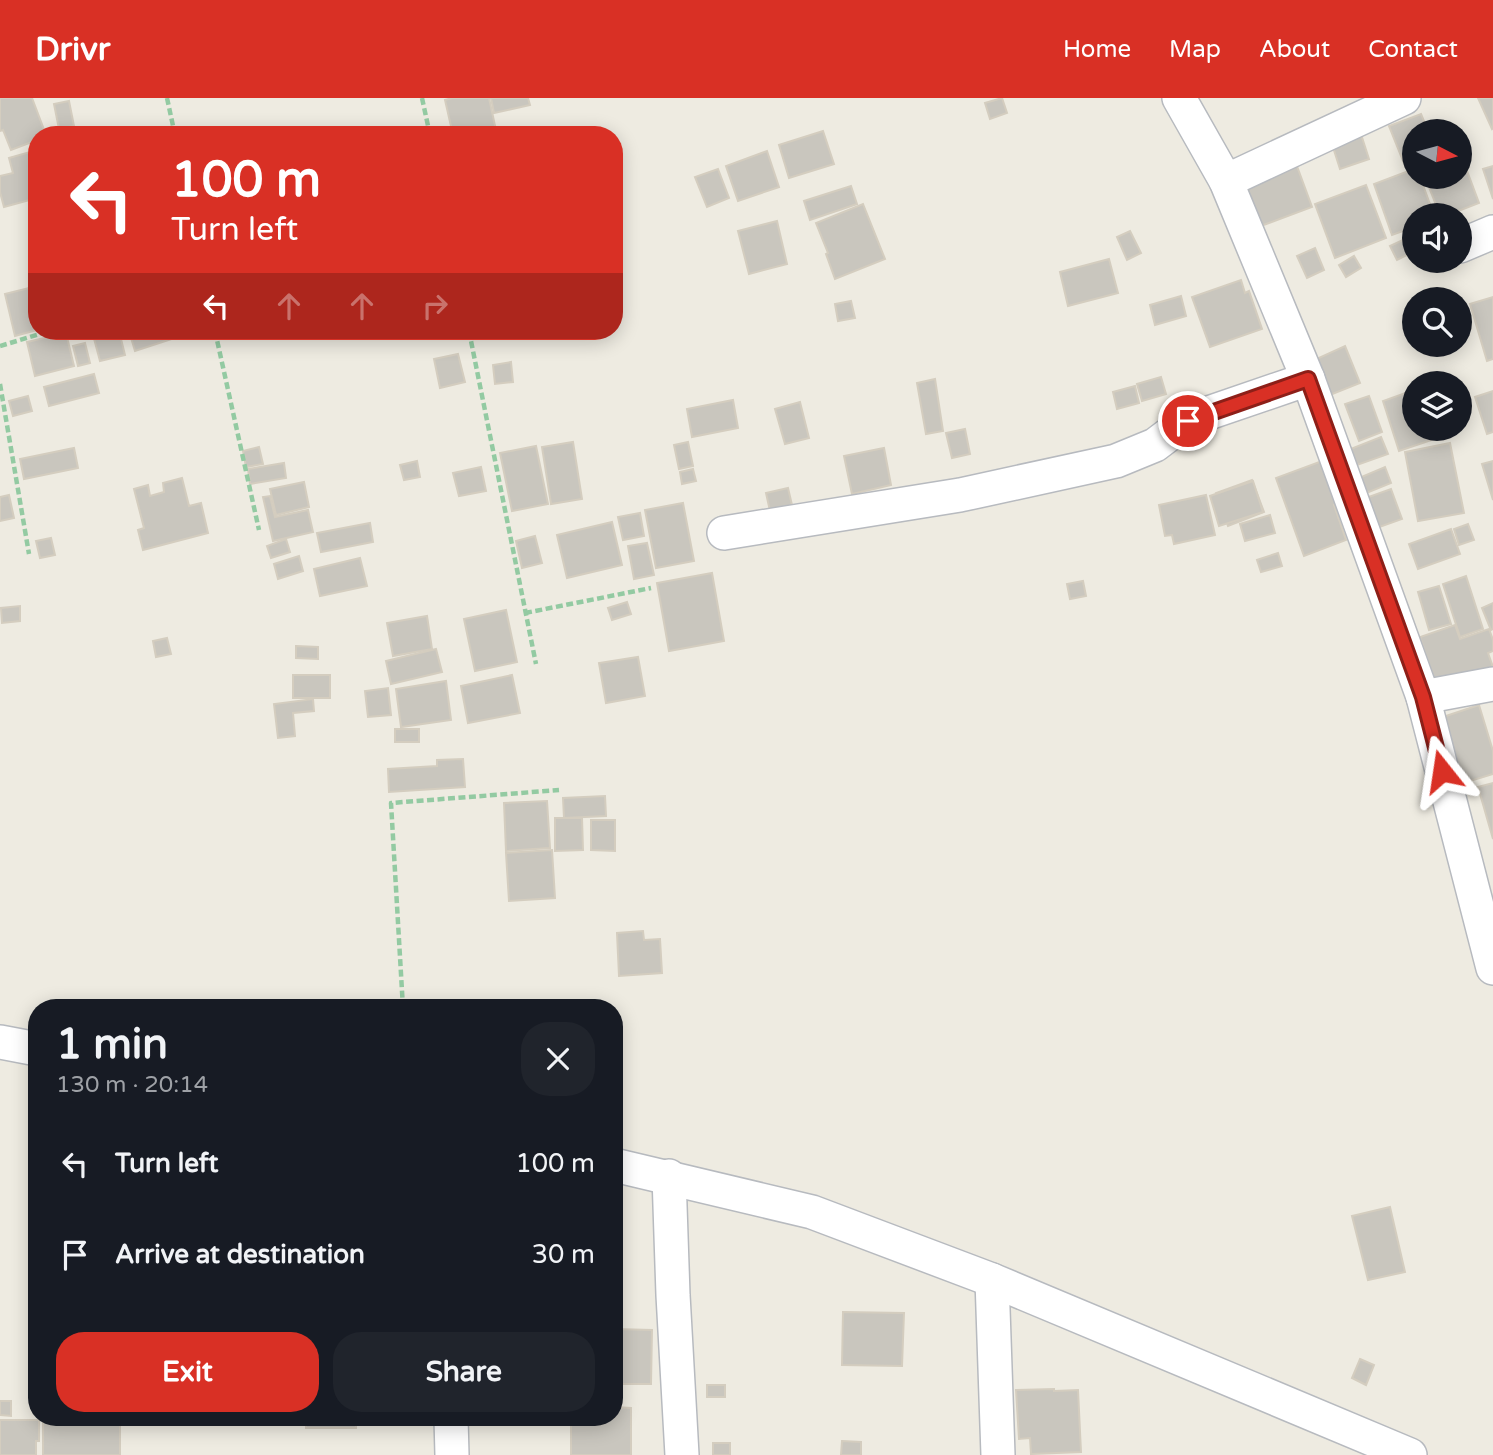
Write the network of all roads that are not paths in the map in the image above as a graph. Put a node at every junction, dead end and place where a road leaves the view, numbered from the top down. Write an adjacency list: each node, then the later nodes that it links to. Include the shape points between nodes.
1 (1179, 98): 3 (street)
2 (1404, 98): 3 (street)
3 (1226, 181): 6 (street)
4 (1493, 232): 5 (street)
5 (1472, 241)
6 (1308, 379): 7 (street, via 1188,421 1155,445 1115,461 960,495); 9 (street)
7 (724, 533)
8 (1493, 684): 9 (street)
9 (1423, 697): 10 (street)
10 (1493, 968)
11 (0, 1042): 12 (street)
12 (28, 1047)
13 (623, 1167): 14 (street)
14 (669, 1176): 15 (street, via 812,1212); 18 (street)
15 (992, 1279): 19 (street); 20 (street)
16 (451, 1426): 17 (street)
17 (452, 1455)
18 (682, 1455)
19 (998, 1455)
20 (1410, 1455)

